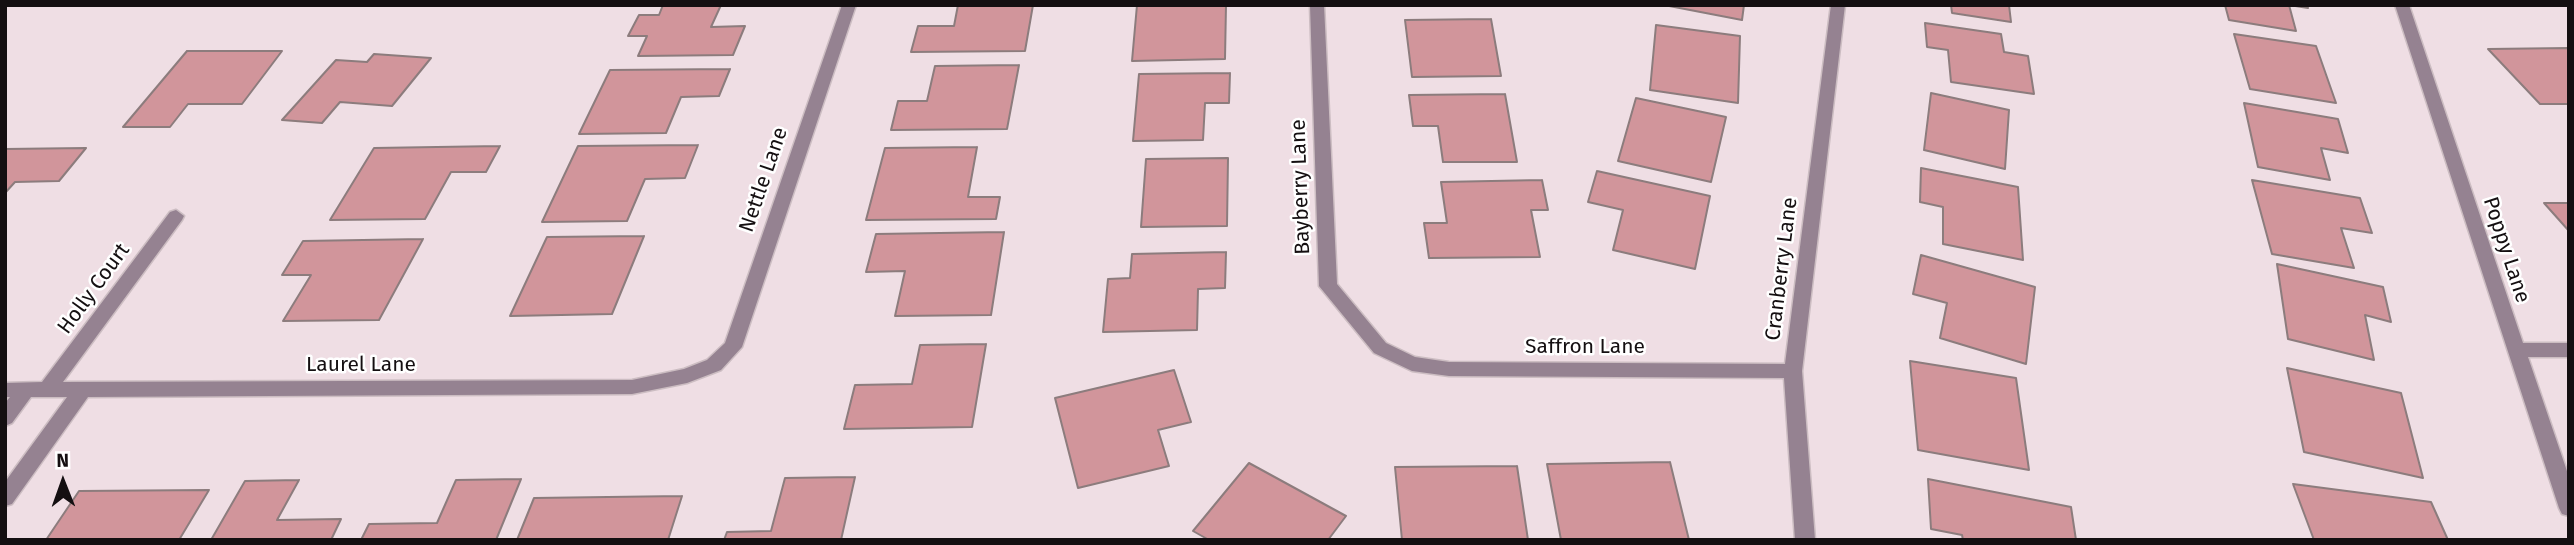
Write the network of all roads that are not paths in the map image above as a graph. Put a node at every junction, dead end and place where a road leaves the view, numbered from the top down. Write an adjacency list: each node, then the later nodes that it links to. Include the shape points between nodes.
1 (849, 5): 9 (street, Nettle Lane, via 733,347)
2 (1317, 5): 6 (street, Bayberry Lane, via 1328,286)
3 (1838, 5): 10 (street, Cranberry Lane)
4 (2402, 5): 7 (street, Poppy Lane)
5 (176, 216): 11 (street, Holly Court)
6 (1380, 348): 10 (street, Saffron Lane, via 1412,364 1449,369)
7 (2515, 350): 8 (street); 17 (street, Poppy Lane)
8 (2569, 350)
9 (714, 365): 14 (street, Laurel Lane, via 687,376 632,387)
10 (1793, 371): 18 (street, Cranberry Lane)
11 (48, 389): 13 (street, Laurel Lane); 14 (street, Laurel Lane)
12 (5, 390): 13 (street, Laurel Lane)
13 (26, 390): 15 (street)
14 (83, 390): 16 (street)
15 (5, 418)
16 (5, 498)
17 (2569, 508)
18 (1805, 540)

